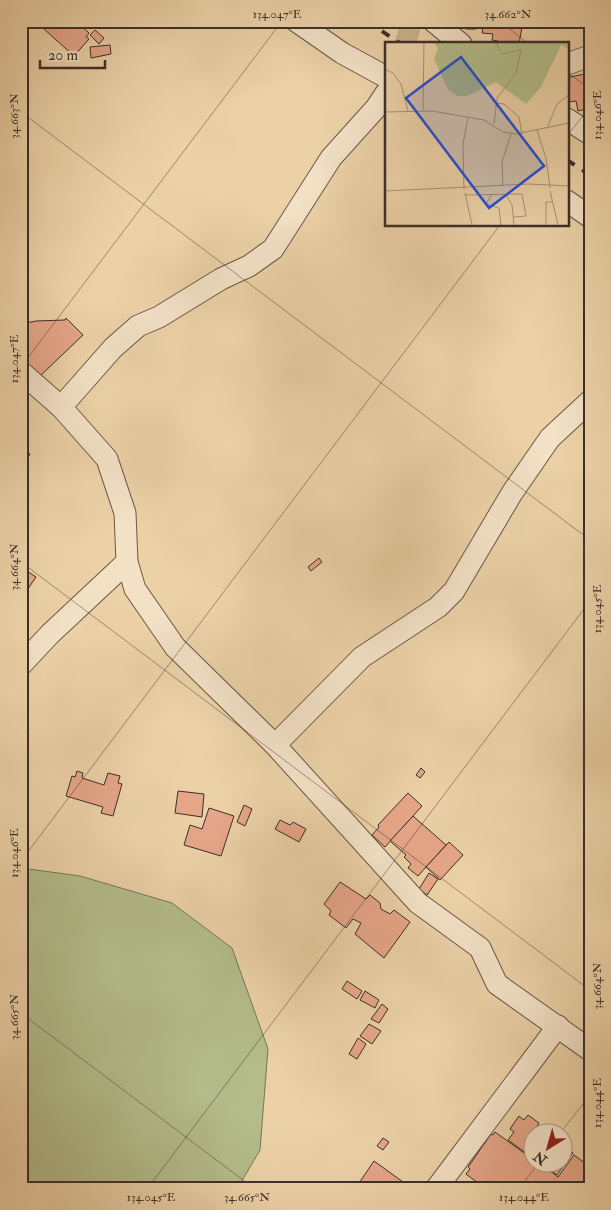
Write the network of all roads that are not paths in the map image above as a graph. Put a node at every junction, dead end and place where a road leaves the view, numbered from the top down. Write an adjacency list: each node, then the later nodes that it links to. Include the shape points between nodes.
1 (296, 21): 6 (street, via 342,53)
2 (433, 21): 3 (street)
3 (459, 42)
4 (590, 56): 5 (street)
5 (568, 64)
6 (385, 76)
7 (385, 94): 14 (street, via 332,158 273,249 249,266 138,326 113,348)
8 (568, 120): 9 (street)
9 (590, 134)
10 (568, 202): 11 (street)
11 (590, 217)
12 (21, 372): 14 (street)
13 (590, 400): 17 (street, via 550,438 512,493 454,591 438,607 362,657)
14 (61, 407): 15 (street, via 107,459 125,513)
15 (127, 562): 16 (street); 17 (street, via 135,588 175,647)
16 (21, 665)
17 (275, 745): 18 (street, via 418,902 480,948 496,984)
18 (558, 1026): 19 (street); 20 (street)
19 (590, 1050)
20 (436, 1189)

